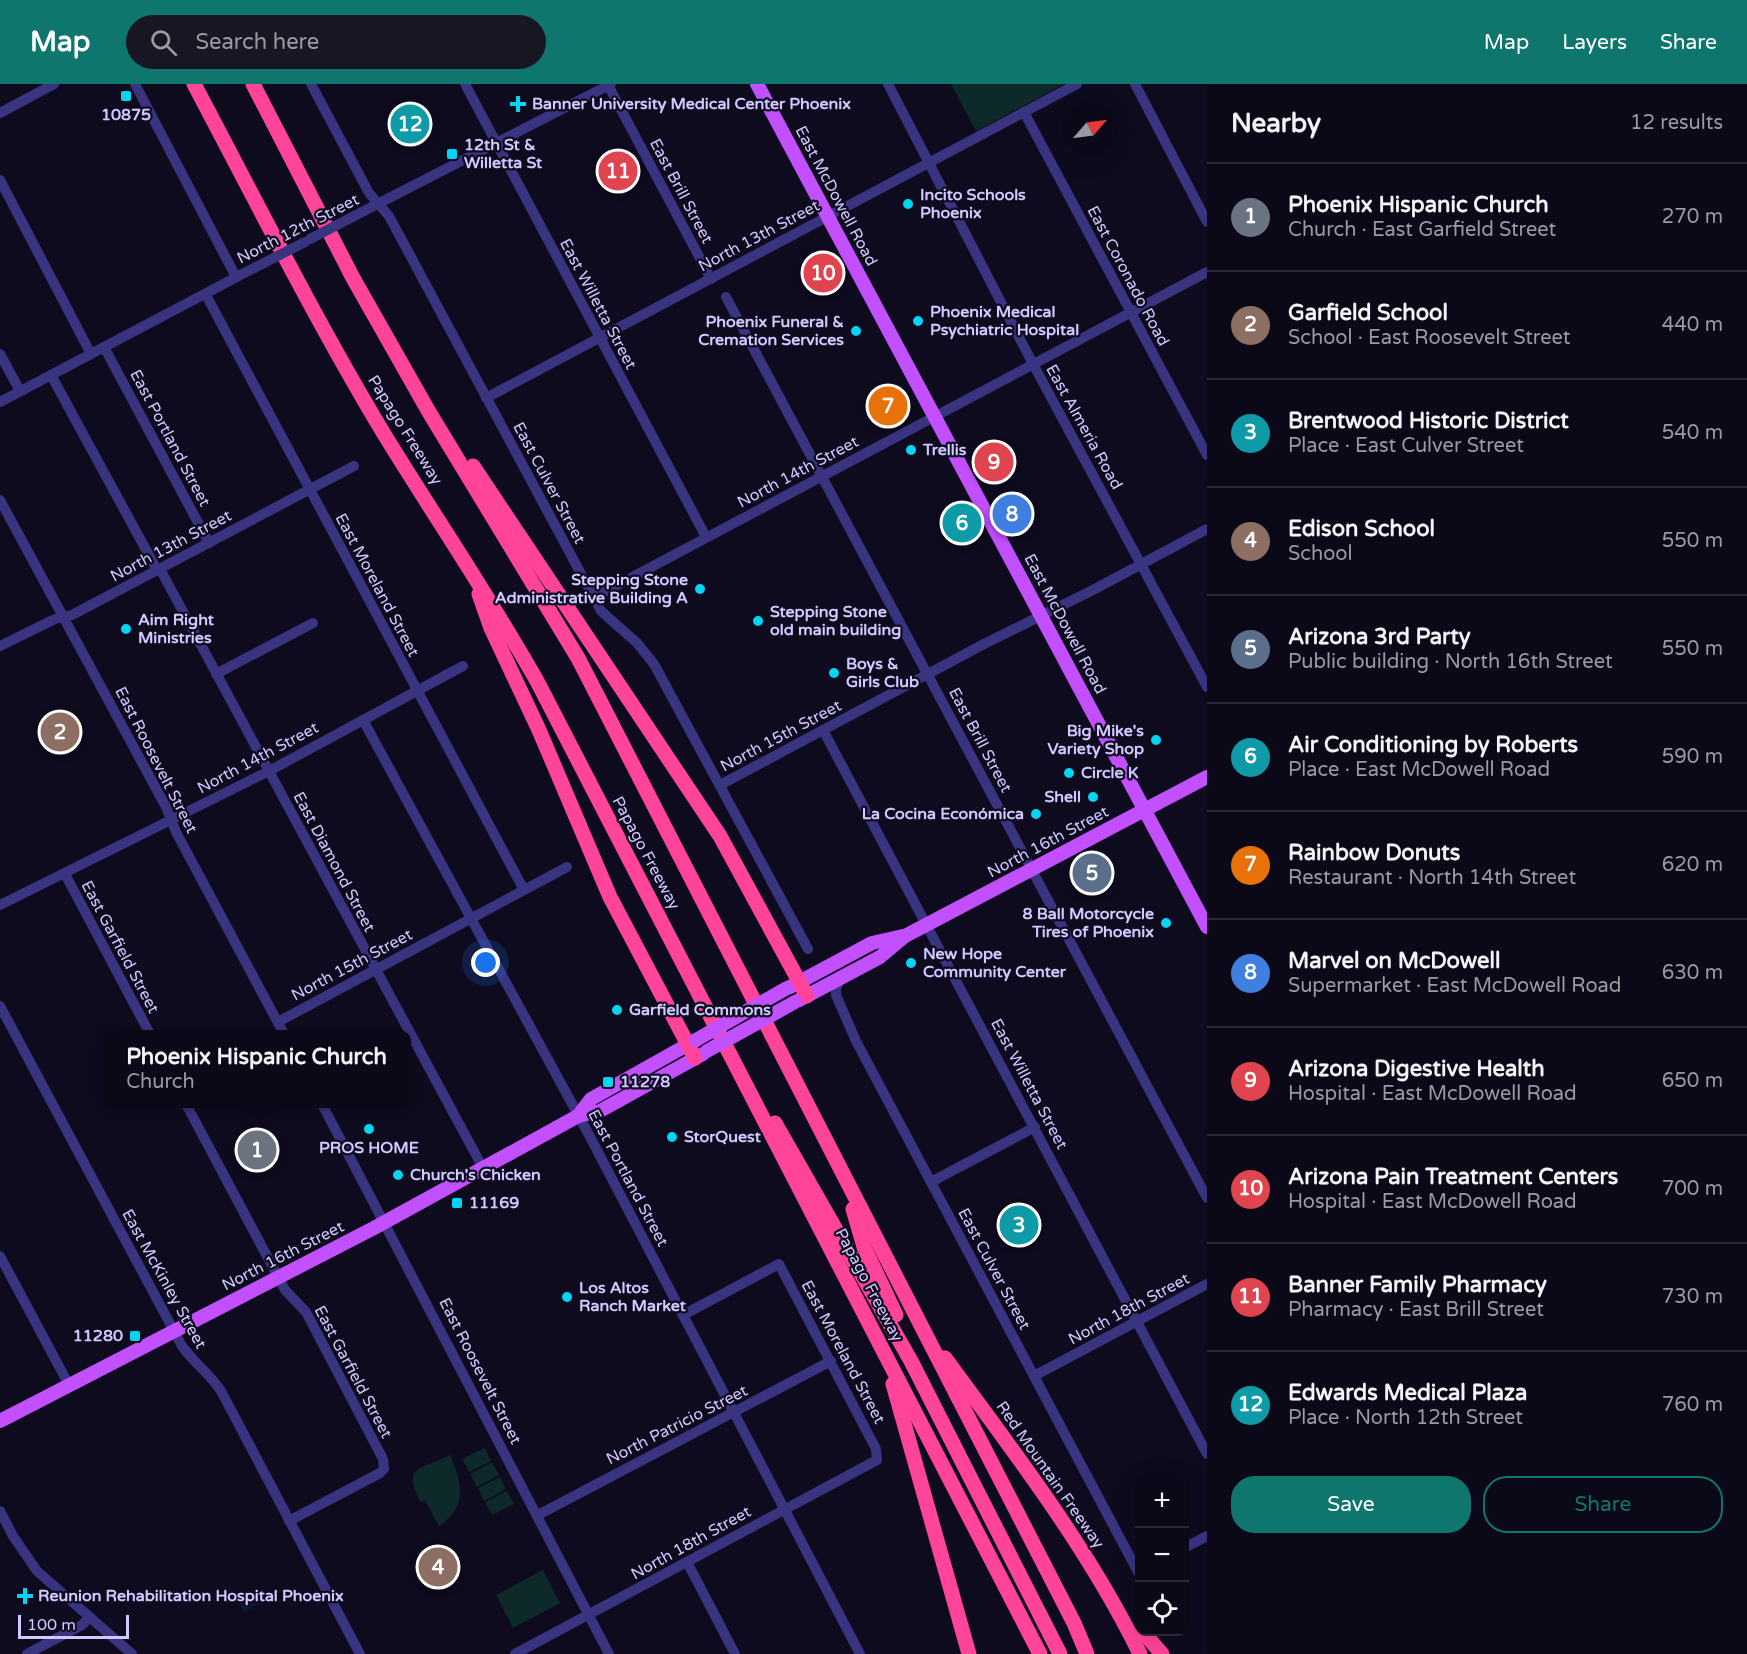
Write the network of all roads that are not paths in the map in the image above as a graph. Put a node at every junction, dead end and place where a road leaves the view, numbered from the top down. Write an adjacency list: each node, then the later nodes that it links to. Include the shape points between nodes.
1 (54, 84): 13 (street)
2 (135, 84): 21 (street)
3 (194, 84): 45 (highway, Papago Freeway, via 348,371)
4 (253, 84): 35 (highway, Papago Freeway, via 353,278)
5 (311, 84): 17 (street, East Culver Street, via 369,193)
6 (465, 84): 14 (street, East Willetta Street)
7 (756, 84): 18 (main road, East McDowell Road)
8 (888, 84): 15 (street, East Almeria Road)
9 (1077, 84): 12 (street, North 13th Street)
10 (1136, 84): 19 (street)
11 (610, 85): 14 (street, North 12th Street); 22 (street, East Brill Street)
12 (1024, 112): 15 (street, North 13th Street); 25 (street, East Coronado Road)
13 (0, 113)
14 (496, 142): 17 (street, North 12th Street); 26 (street, East Willetta Street)
15 (929, 162): 18 (street, North 13th Street); 30 (street, East Almeria Road)
16 (0, 180): 29 (street)
17 (380, 203): 21 (street, North 12th Street, bridge); 33 (street, East Culver Street)
18 (828, 216): 22 (street, North 13th Street); 36 (main road, East McDowell Road)
19 (1207, 222)
20 (1207, 272): 25 (street, North 14th Street)
21 (236, 277): 23 (street, North 12th Street)
22 (711, 279): 26 (street, North 13th Street)
23 (206, 295): 27 (street, North 12th Street); 40 (street, East Moreland Street)
24 (726, 297): 39 (street, East Brill Street)
25 (1131, 312): 30 (street, North 14th Street); 37 (street, East Coronado Road)
26 (600, 338): 33 (street, North 13th Street); 43 (street, East Willetta Street)
27 (104, 347): 29 (street, North 12th Street); 44 (street, East Portland Street)
28 (0, 354): 32 (street)
29 (91, 354): 31 (street, North 12th Street)
30 (1033, 364): 36 (street, North 14th Street); 46 (street, East Almeria Road)
31 (51, 375): 32 (street, North 12th Street); 47 (street, East Diamond Street)
32 (20, 391): 34 (street, North 12th Street)
33 (486, 398): 48 (street, East Culver Street)
34 (0, 402)
35 (429, 412): 77 (highway, via 475,468 709,819 736,863); 92 (highway, Papago Freeway, via 578,658)
36 (935, 416): 39 (street, North 14th Street); 49 (main road, East McDowell Road)
37 (1207, 455)
38 (354, 466): 40 (street, North 13th Street)
39 (821, 476): 43 (street, North 14th Street); 55 (street, East Brill Street)
40 (309, 490): 44 (street, North 13th Street); 57 (street, East Moreland Street)
41 (0, 500): 50 (street, East Roosevelt Street)
42 (1207, 529): 46 (street, North 15th Street)
43 (706, 537): 48 (street, North 14th Street)
44 (209, 543): 47 (street, North 13th Street)
45 (467, 563): 85 (highway, via 491,628 540,730 605,887); 86 (highway, Papago Freeway, via 537,681)
46 (1142, 564): 49 (street, North 15th Street); 56 (street, East Almeria Road)
47 (159, 569): 50 (street, North 13th Street); 54 (street, East Diamond Street)
48 (593, 598): 62 (street, East Culver Street, via 654,664)
49 (1041, 614): 55 (street, North 15th Street); 63 (main road, East McDowell Road)
50 (63, 618): 52 (street, North 13th Street); 64 (street, East Roosevelt Street)
51 (313, 623): 54 (street)
52 (0, 646)
53 (463, 666): 57 (street, North 14th Street)
54 (216, 674): 60 (street, East Diamond Street)
55 (928, 674): 59 (street, North 15th Street); 66 (street, East Brill Street)
56 (1207, 687)
57 (417, 691): 58 (street, North 14th Street); 68 (street, East Moreland Street)
58 (363, 720): 60 (street, North 14th Street); 70 (street, East Portland Street)
59 (823, 730): 62 (street, North 15th Street); 71 (street, East Willetta Street)
60 (269, 771): 64 (street, North 14th Street); 75 (street, East Diamond Street)
61 (1207, 777): 63 (main road, North 16th Street)
62 (720, 786): 74 (street, East Culver Street)
63 (1145, 810): 66 (main road, North 16th Street); 72 (main road, East McDowell Road)
64 (172, 820): 67 (street, North 14th Street); 80 (street, East Roosevelt Street)
65 (567, 867): 68 (street, North 15th Street)
66 (1032, 869): 71 (main road, North 16th Street); 94 (street, East Brill Street)
67 (65, 874): 69 (street, North 14th Street); 81 (street, East Garfield Street)
68 (524, 890): 70 (street, North 15th Street)
69 (0, 905)
70 (470, 919): 75 (street, North 15th Street); 89 (street, East Portland Street)
71 (927, 924): 73 (main road, North 16th Street); 90 (street, East Willetta Street)
72 (1207, 927)
73 (905, 936): 76 (main road, North 16th Street, via 880,957); 77 (main road, North 16th Street, via 872,944)
74 (808, 950)
75 (376, 969): 80 (street, North 15th Street); 83 (street, East Diamond Street)
76 (842, 978): 78 (main road, North 16th Street); 93 (street, East Culver Street, via 836,988 838,1000)
77 (793, 985): 78 (highway); 85 (main road, North 16th Street, bridge)
78 (801, 999): 85 (main road, North 16th Street, bridge)
79 (0, 1006): 102 (street, East McKinley Street)
80 (278, 1022): 82 (street, East Roosevelt Street)
81 (147, 1030)
82 (282, 1030)
83 (409, 1030)
84 (411, 1034): 91 (street, East Diamond Street)
85 (696, 1048): 89 (main road, North 16th Street, via 591,1100)
86 (742, 1076): 103 (highway, Papago Freeway); 109 (highway, via 774,1122)
87 (188, 1108): 97 (street, East Garfield Street)
88 (324, 1108): 95 (street, East Roosevelt Street)
89 (578, 1116): 91 (main road, North 16th Street); 99 (street, East Portland Street)
90 (1035, 1127): 93 (street); 100 (street, East Willetta Street)
91 (483, 1168): 95 (main road, North 16th Street)
92 (843, 1174): 101 (highway, Papago Freeway); 109 (highway, via 864,1247)
93 (931, 1182): 105 (street, East Culver Street)
94 (1207, 1198)
95 (385, 1221): 97 (main road, North 16th Street); 114 (street, East Roosevelt Street)
96 (0, 1256): 106 (street)
97 (279, 1276): 102 (main road, North 16th Street); 115 (street, East Garfield Street, via 285,1290 306,1312 383,1459 384,1469)
98 (1207, 1284): 100 (street, North 18th Street)
99 (683, 1315): 104 (street, East Moreland Street, via 779,1264); 107 (street, East Portland Street)
100 (1138, 1321): 105 (street, North 18th Street); 110 (street, East Willetta Street)
101 (920, 1324): 119 (highway, Red Mountain Freeway); 138 (highway, Papago Freeway)
102 (173, 1331): 106 (main road, North 16th Street); 115 (street, East McKinley Street, via 193,1362 221,1390)
103 (888, 1360): 117 (highway, via 895,1398); 135 (highway, Papago Freeway)
104 (831, 1361): 107 (street, North Patricio Street); 111 (street, East Moreland Street)
105 (1034, 1376): 121 (street, East Culver Street)
106 (69, 1385): 108 (main road, North 16th Street)
107 (734, 1413): 112 (street, East Portland Street); 114 (street, North Patricio Street)
108 (0, 1421)
109 (962, 1454): 136 (highway); 137 (highway)
110 (1207, 1454)
111 (878, 1455): 112 (street, North 18th Street, via 874,1462)
112 (784, 1509): 120 (street, North 18th Street); 132 (street, East Portland Street)
113 (0, 1511): 123 (street, via 29,1562)
114 (538, 1515): 122 (street, East Roosevelt Street)
115 (289, 1521): 128 (street, East McKinley Street)
116 (1207, 1536): 118 (street)
117 (938, 1543): 133 (highway); 134 (highway)
118 (1189, 1546)
119 (1085, 1557): 124 (highway); 139 (highway, Red Mountain Freeway)
120 (687, 1562): 122 (street, North 18th Street); 131 (street)
121 (1135, 1565)
122 (589, 1615): 129 (street, North 18th Street); 130 (street, East Roosevelt Street)
123 (90, 1617): 126 (street); 127 (street)
124 (1135, 1620)
125 (1146, 1636): 140 (highway)
126 (27, 1654)
127 (132, 1654)
128 (360, 1654)
129 (515, 1654)
130 (609, 1654)
131 (735, 1654)
132 (860, 1654)
133 (969, 1654)
134 (980, 1654)
135 (1040, 1654)
136 (1060, 1654)
137 (1069, 1654)
138 (1087, 1654)
139 (1140, 1654)
140 (1162, 1654)

